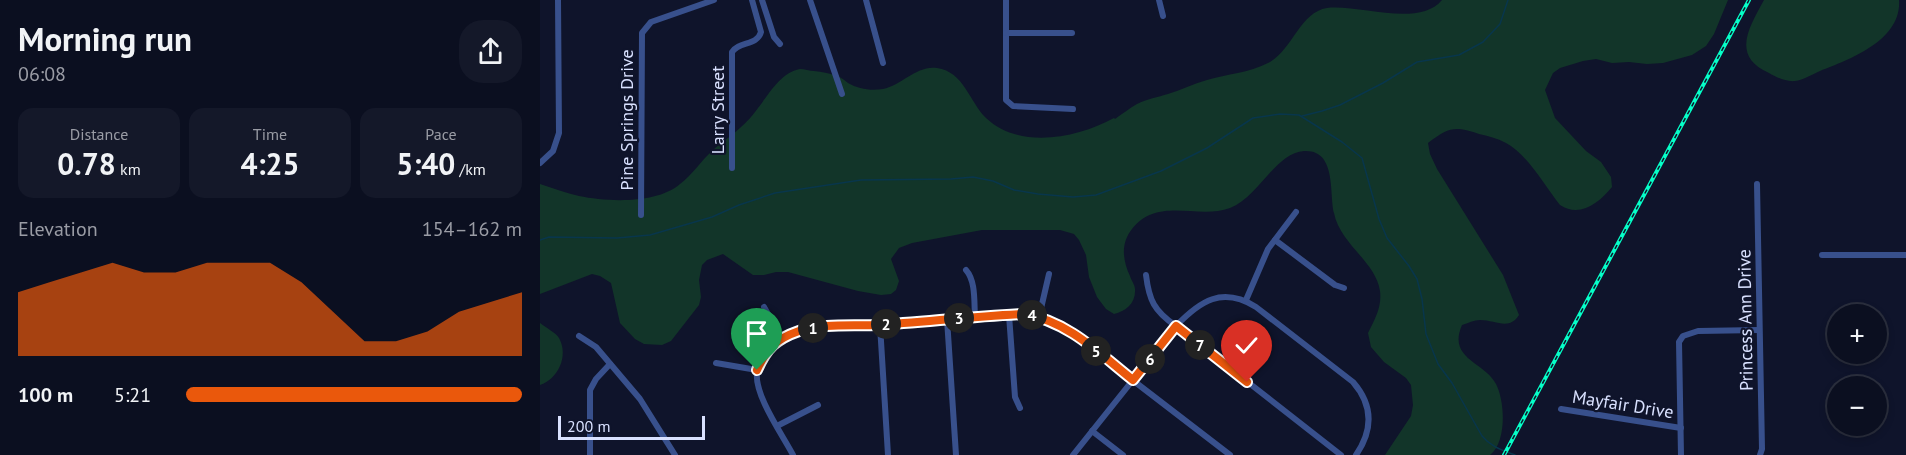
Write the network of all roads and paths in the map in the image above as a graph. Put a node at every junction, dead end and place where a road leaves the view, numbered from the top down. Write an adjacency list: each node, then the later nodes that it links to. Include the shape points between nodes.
1 (558, 0): 16 (street, via 559,134 553,151)
2 (714, 0): 20 (street, Pine Springs Drive, via 651,22 640,38)
3 (752, 0): 17 (street, Larry Street, via 760,37 732,52)
4 (762, 0): 12 (street)
5 (810, 0): 14 (street)
6 (866, 0): 13 (street)
7 (1006, 0): 10 (street)
8 (1160, 0): 9 (street)
9 (1163, 16)
10 (1006, 33): 11 (street); 15 (street, via 1008,103)
11 (1072, 33)
12 (780, 44)
13 (883, 63)
14 (842, 94)
15 (1073, 109)
16 (540, 163)
17 (732, 168)
18 (1757, 184): 36 (street, Princess Ann Drive)
19 (1296, 212): 21 (street)
20 (641, 216)
21 (1275, 240): 27 (street); 28 (street)
22 (1822, 255): 23 (street)
23 (1906, 255)
24 (966, 270): 31 (street, via 972,284)
25 (1049, 274): 32 (street)
26 (1146, 275): 35 (street, via 1149,296 1163,317)
27 (1344, 288)
28 (1246, 300): 35 (street, via 1209,300); 58 (street, via 1362,392 1367,403 1368,432)
29 (764, 307): 38 (street)
30 (1009, 315): 31 (street); 32 (street); 44 (street, via 1015,397)
31 (975, 317): 33 (street)
32 (1039, 317): 42 (street, via 1066,329)
33 (947, 319): 34 (street); 53 (street)
34 (880, 325): 38 (street, via 818,327); 52 (street)
35 (1176, 326): 42 (street); 57 (street)
36 (1759, 330): 47 (street, via 1683,336); 60 (street, Princess Ann Drive)
37 (579, 336): 40 (street, via 596,347)
38 (782, 339): 41 (street, via 766,352)
39 (716, 363): 41 (street)
40 (610, 364): 49 (street, via 640,399); 50 (street, via 590,390)
41 (757, 370): 46 (street, via 759,394)
42 (1133, 380): 48 (street); 56 (street)
43 (818, 405): 46 (street)
44 (1020, 408)
45 (1561, 409): 47 (street, Mayfair Drive)
46 (777, 426): 51 (street)
47 (1681, 428): 59 (street)
48 (1092, 431): 54 (street); 55 (street)
49 (672, 454)
50 (590, 455)
51 (793, 455)
52 (888, 455)
53 (956, 455)
54 (1073, 455)
55 (1123, 455)
56 (1230, 455)
57 (1341, 455)
58 (1356, 455)
59 (1681, 455)
60 (1760, 455)

